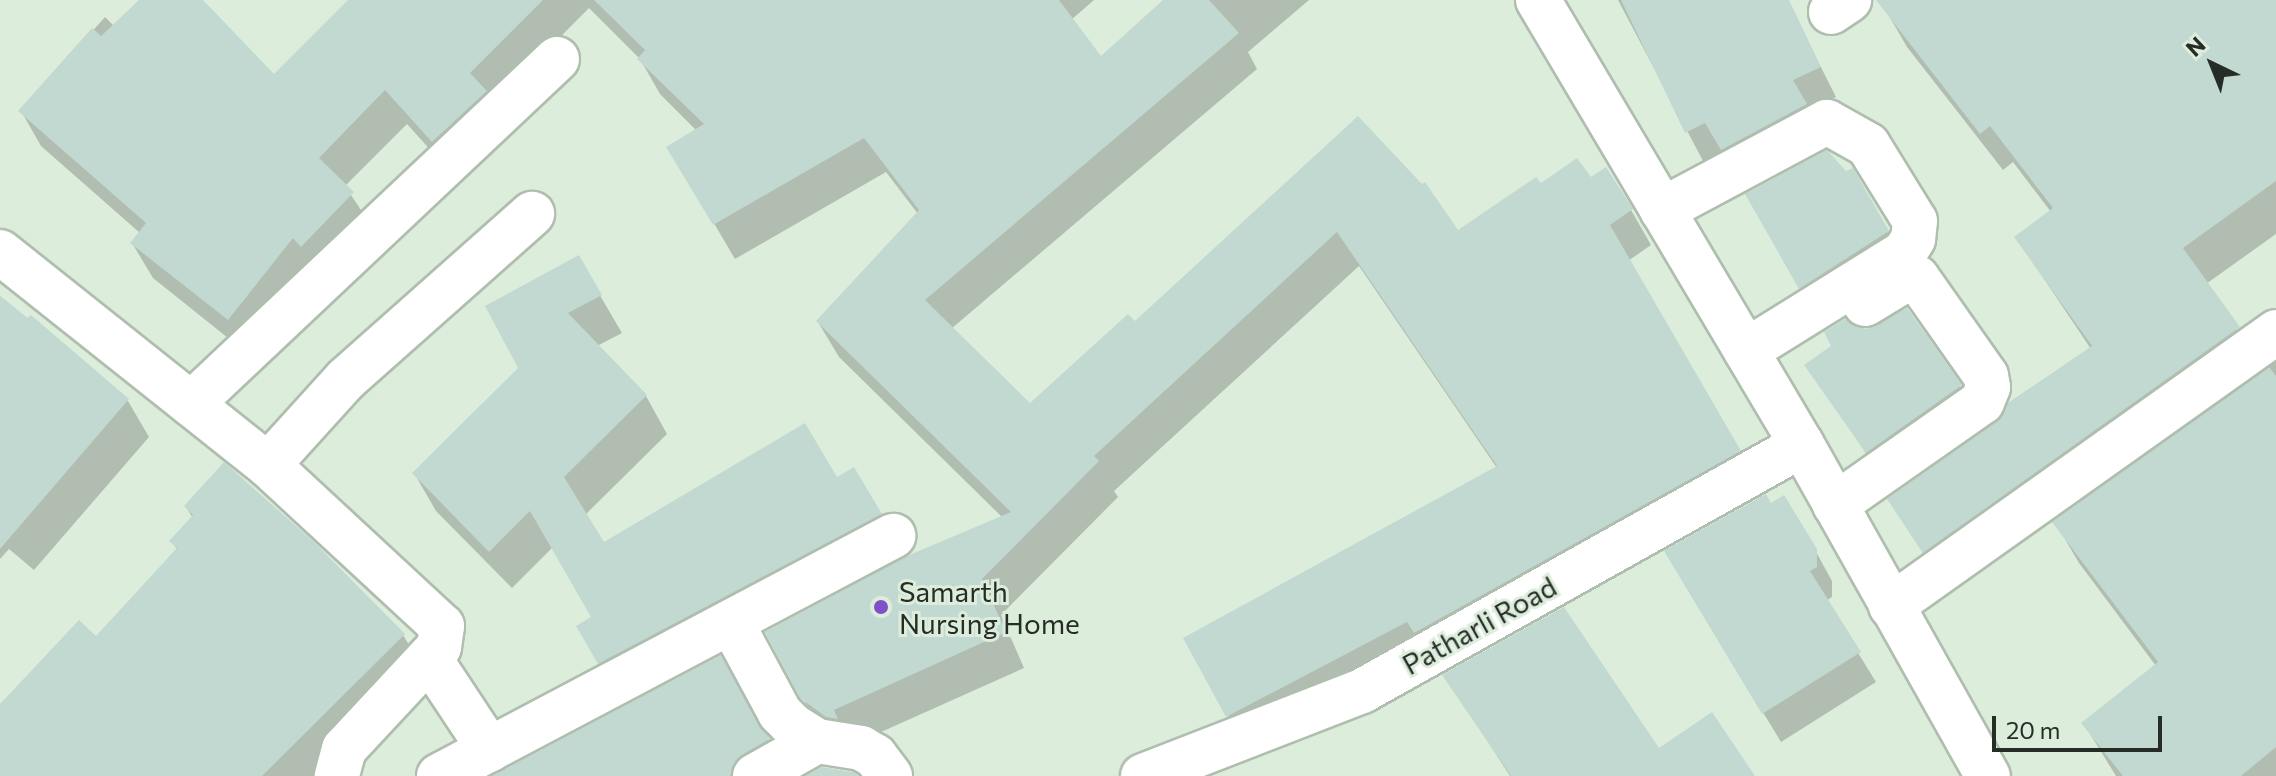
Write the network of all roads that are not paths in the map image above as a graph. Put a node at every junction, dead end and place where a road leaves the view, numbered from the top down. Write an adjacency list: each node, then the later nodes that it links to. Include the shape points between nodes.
1 (1538, 0): 3 (street)
2 (557, 59): 8 (street)
3 (1662, 210): 7 (street); 7 (street, via 1827,122 1868,145 1915,221 1905,252)
4 (532, 214): 10 (street, via 346,379)
5 (0, 252): 8 (street)
6 (2276, 332): 13 (street)
7 (1752, 361): 9 (street); 11 (street, via 1908,278 1924,285 1986,376 1982,402)
8 (191, 404): 10 (street)
9 (1802, 445): 11 (street); 18 (street, Patharli Road, via 1362,691)
10 (268, 465): 15 (street, via 442,626 439,647)
11 (1835, 505): 13 (street)
12 (893, 536): 14 (street)
13 (1891, 606): 24 (street)
14 (731, 622): 16 (street, via 780,713); 17 (street)
15 (429, 658): 17 (street); 19 (street, via 344,749)
16 (817, 741): 21 (street); 22 (street, via 861,748)
17 (490, 750): 20 (street)
18 (1213, 764): 23 (street, Patharli Road)
19 (337, 776)
20 (439, 776)
21 (755, 776)
22 (890, 776)
23 (1143, 776)
24 (1988, 776)

